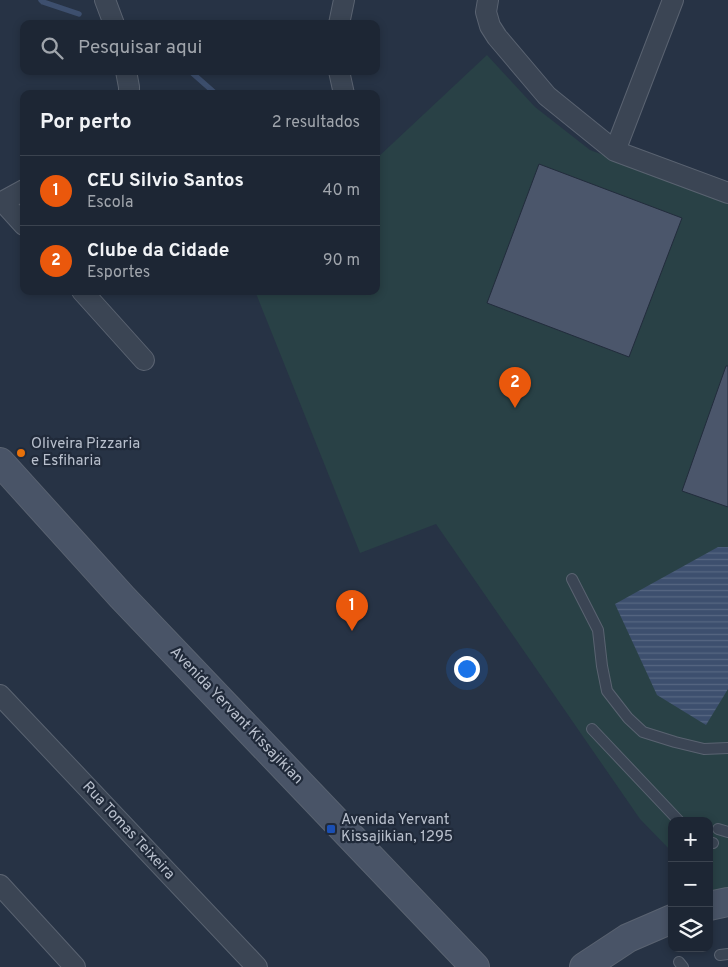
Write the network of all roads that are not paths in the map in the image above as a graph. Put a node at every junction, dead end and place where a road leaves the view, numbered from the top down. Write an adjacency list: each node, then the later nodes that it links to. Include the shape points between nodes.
1 (105, 0): 5 (street)
2 (344, 0): 6 (street)
3 (488, 0): 11 (street, via 486,12 497,37 547,96)
4 (673, 0): 11 (street)
5 (112, 20)
6 (340, 20)
7 (127, 75): 9 (street)
8 (340, 75): 10 (street)
9 (129, 90)
10 (343, 90)
11 (615, 151): 13 (street)
12 (20, 192): 14 (street)
13 (728, 193)
14 (1, 202): 15 (street)
15 (20, 221)
16 (86, 295): 17 (street)
17 (144, 360)
18 (0, 462): 30 (main road, Avenida Yervant Kissajikian, via 122,597)
19 (572, 578): 22 (lane, via 598,630 607,691 628,718 643,732 675,742 704,748)
20 (0, 694): 29 (street, Rua Tomas Teixeira)
21 (592, 729): 23 (lane)
22 (728, 748)
23 (675, 817)
24 (4, 897): 28 (street)
25 (728, 902): 26 (main road)
26 (713, 905)
27 (668, 921): 31 (main road, via 628,938)
28 (75, 967)
29 (257, 967)
30 (475, 967)
31 (584, 967)

